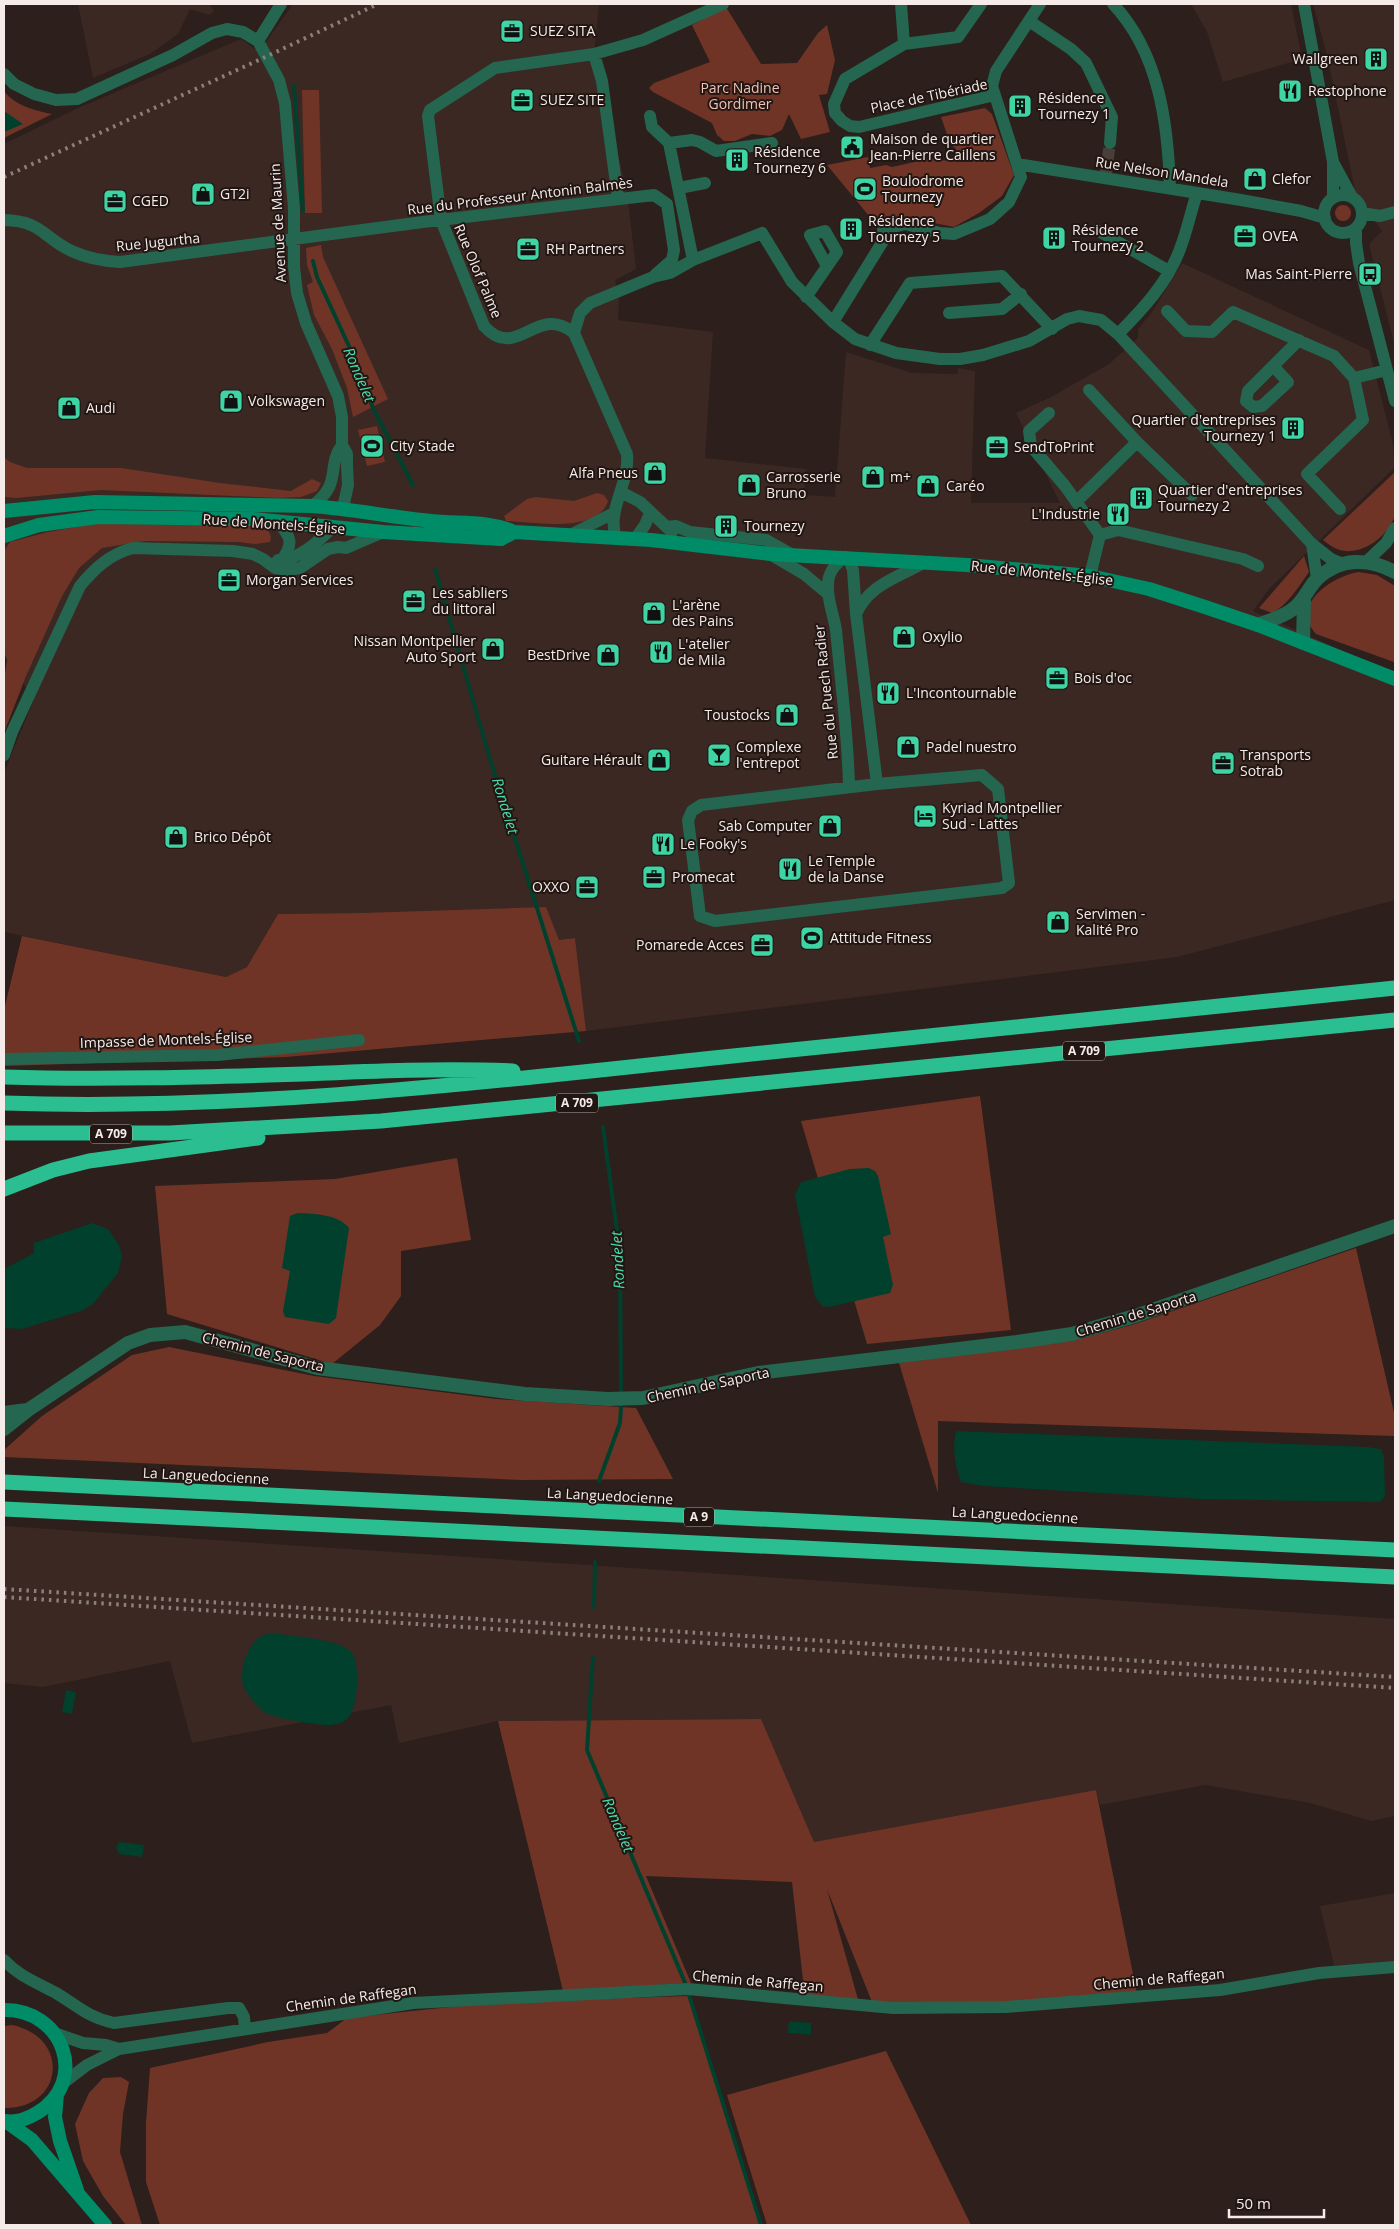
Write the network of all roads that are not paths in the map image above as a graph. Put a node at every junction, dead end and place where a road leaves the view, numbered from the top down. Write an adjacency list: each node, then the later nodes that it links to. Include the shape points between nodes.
1 (281, 4): 9 (street)
2 (723, 4): 11 (street, via 643,40)
3 (901, 4): 10 (street)
4 (981, 4): 10 (street, via 958,36)
5 (1040, 4): 8 (street)
6 (1113, 4): 22 (street, via 1140,43 1159,91 1169,145)
7 (1304, 4): 18 (street)
8 (1029, 21): 13 (street, via 996,71 992,86); 16 (street, via 1086,63 1112,117)
9 (258, 41): 12 (street, via 243,32 228,29 212,32 164,59 77,99 56,100 34,94 14,84); 34 (street, Avenue de Maurin, via 279,80 285,103)
10 (904, 44): 13 (street, Place de Tibériade, via 845,79 834,104 835,113 842,121 858,127)
11 (594, 54): 25 (street, via 602,81); 30 (street, via 495,68 430,110 428,116)
12 (4, 74)
13 (995, 95): 19 (street, Place de Tibériade)
14 (650, 116): 17 (street, via 652,127)
15 (772, 143): 17 (street, via 716,151 692,140)
16 (1110, 143)
17 (670, 144): 21 (street)
18 (1333, 162): 24 (street); 26 (street)
19 (1017, 164): 22 (street, Rue Nelson Mandela); 44 (street, Place de Tibériade, via 1021,177 1009,202 990,219 954,234 940,234 905,224 883,230 884,241)
20 (705, 184): 21 (street)
21 (679, 188): 35 (street)
22 (1170, 188): 23 (street, Rue Nelson Mandela)
23 (1197, 193): 26 (street, Rue Nelson Mandela, via 1301,211); 38 (street, via 1180,250)
24 (1352, 197): 26 (street, via 1342,195); 28 (street, via 1361,206)
25 (618, 198): 30 (street, Rue du Professeur Antonin Balmès); 39 (street, Rue du Professeur Antonin Balmès, via 654,196 667,204 674,250 672,260)
26 (1328, 208): 33 (street, via 1331,228)
27 (1395, 212): 28 (street, via 1380,216)
28 (1362, 213): 31 (street)
29 (4, 220): 34 (street, Rue Jugurtha, via 32,224 72,252 104,261 140,261)
30 (440, 220): 34 (street, Rue du Professeur Antonin Balmès); 46 (street, Rue Olof Palme, via 484,326 491,334 510,339 552,322 566,326)
31 (1356, 228): 33 (street); 36 (street)
32 (1097, 230): 38 (street)
33 (1342, 233): 36 (street)
34 (294, 239): 57 (street, Avenue de Maurin, via 297,293 306,323 338,396)
35 (693, 260): 39 (street, via 670,273); 41 (street, via 762,233 792,282)
36 (1359, 263): 51 (street)
37 (826, 266): 41 (street)
38 (1168, 271): 47 (street, via 1147,305)
39 (653, 277): 46 (street, via 590,303 580,313)
40 (1021, 294): 43 (street, via 1002,309); 45 (street); 49 (street, via 1002,276 910,283)
41 (806, 297): 44 (street)
42 (1167, 311): 48 (street, via 1186,331 1212,332 1233,312)
43 (949, 313)
44 (833, 322): 49 (street, via 855,339)
45 (1052, 329): 47 (street, via 1067,319 1079,316 1101,320); 49 (street, via 1003,350 960,359 918,357)
46 (574, 333): 58 (street, via 627,454)
47 (1118, 334): 80 (street)
48 (1299, 340): 50 (street); 52 (street, via 1334,356)
49 (870, 345)
50 (1273, 366)
51 (1387, 370): 52 (street); 54 (street)
52 (1354, 378): 63 (street, via 1363,420 1307,474)
53 (1089, 390): 56 (street)
54 (1395, 401)
55 (1049, 413): 60 (street, via 1029,431 1031,446)
56 (1137, 442): 59 (street); 60 (street)
57 (342, 445): 61 (street, Avenue de Maurin, via 337,452 328,492); 62 (street, Avenue de Maurin, via 347,454 348,485)
58 (621, 492): 65 (street); 66 (street, via 640,502)
59 (1192, 495)
60 (1076, 502): 74 (street)
61 (312, 506): 62 (main road, Rue de Montels-Église); 64 (main road, Rue de Montels-Église, via 95,502)
62 (343, 508): 67 (main road, Rue de Montels-Église); 68 (main road, via 313,518)
63 (1340, 509)
64 (4, 511)
65 (614, 513): 76 (street); 77 (street)
66 (650, 513): 70 (street); 78 (street)
67 (431, 521): 69 (main road, via 411,524 348,516); 73 (main road, Rue de Montels-Église, via 502,526)
68 (278, 522): 69 (main road, Rue de Montels-Église); 75 (main road, Rue de Montels-Église, via 98,517 39,525); 85 (street, via 289,536 288,552)
69 (333, 527): 72 (main road, Rue de Montels-Église); 85 (street, via 306,552)
70 (667, 527): 79 (street); 82 (street, Rue de Montels-Église, via 766,540)
71 (1395, 528): 86 (street, via 1386,543)
72 (383, 532): 73 (main road, Rue de Montels-Église, via 501,539); 84 (street, via 346,548 328,549 300,568 275,568)
73 (514, 532): 76 (main road, Rue de Montels-Église)
74 (1100, 535): 89 (street, via 1118,530 1243,559); 91 (street)
75 (4, 536)
76 (568, 536): 77 (main road, Rue de Montels-Église)
77 (616, 538): 78 (main road, Rue de Montels-Église)
78 (635, 539): 79 (main road, Rue de Montels-Église)
79 (687, 544): 81 (main road, Rue de Montels-Église)
80 (1312, 544): 87 (street); 92 (street)
81 (770, 554): 82 (main road, Rue de Montels-Église); 93 (street, via 804,574)
82 (791, 554): 83 (main road, Rue de Montels-Église)
83 (845, 557): 88 (main road, Rue de Montels-Église); 93 (street, Rue du Puech Radier, via 830,572); 95 (street, via 853,570)
84 (263, 559): 85 (street); 101 (street, via 233,551 133,548 106,560 80,586 69,606)
85 (282, 560)
86 (1366, 562): 87 (street); 90 (street)
87 (1341, 563): 92 (street)
88 (921, 564): 91 (main road, Rue de Montels-Église); 95 (street, via 878,586 862,601)
89 (1258, 566)
90 (1395, 572)
91 (1090, 576): 96 (main road, Rue de Montels-Église, via 1149,589)
92 (1317, 579): 94 (street)
93 (828, 594): 103 (street, Rue du Puech Radier, via 835,624)
94 (1304, 599): 96 (street, via 1284,615); 97 (street)
95 (856, 614): 102 (street)
96 (1258, 625): 97 (main road, Rue de Montels-Église)
97 (1303, 643): 99 (main road, Rue de Montels-Église)
98 (1395, 670): 99 (street)
99 (1381, 673): 100 (main road, Rue de Montels-Église)
100 (1395, 679)
101 (4, 755)
102 (876, 784): 103 (street); 103 (street, via 982,775 991,781 998,789 1009,883 1002,888 715,921 700,916 688,820 692,810 707,803)
103 (849, 787)
104 (1395, 988): 108 (highway, A 709)
105 (1395, 1020): 111 (highway, A 709)
106 (359, 1040): 107 (street, Impasse de Montels-Église, via 218,1055)
107 (4, 1059)
108 (566, 1074): 109 (highway, via 458,1069 224,1076); 110 (highway, A 709, via 276,1099)
109 (4, 1076)
110 (4, 1104)
111 (380, 1121): 112 (highway, A 709, via 170,1133); 113 (highway, via 89,1161 53,1170)
112 (4, 1133)
113 (4, 1189)
114 (1395, 1226): 115 (street, Chemin de Saporta, via 1135,1316 1072,1334 758,1373 643,1398 525,1394 317,1368 185,1332 150,1335 128,1343)
115 (28, 1410): 116 (street); 117 (street, Chemin de Saporta)
116 (4, 1413)
117 (4, 1429)
118 (4, 1482): 120 (highway, La Languedocienne / A 9)
119 (4, 1509): 121 (highway, A 9)
120 (1395, 1550)
121 (1395, 1577)
122 (4, 1960): 126 (street, via 16,1973 98,2020 114,2023 238,2008 244,2017)
123 (1395, 1966): 126 (street, Chemin de Raffegan, via 1319,1973 1220,1990 1006,2007 893,2008 688,1989 413,2002)
124 (4, 1999): 125 (main road)
125 (9, 2010): 127 (main road, via 37,2017)
126 (245, 2029): 128 (street, Chemin de Raffegan)
127 (54, 2032): 128 (street, Chemin de Raffegan, via 83,2043); 129 (main road, via 64,2052 65,2072)
128 (119, 2049): 129 (street, Chemin de Raffegan, via 87,2065)
129 (59, 2089): 130 (main road, via 46,2108 30,2117); 131 (main road, via 56,2117 60,2140)
130 (5, 2122): 131 (main road, via 32,2140)
131 (78, 2194): 132 (main road)
132 (105, 2225)

